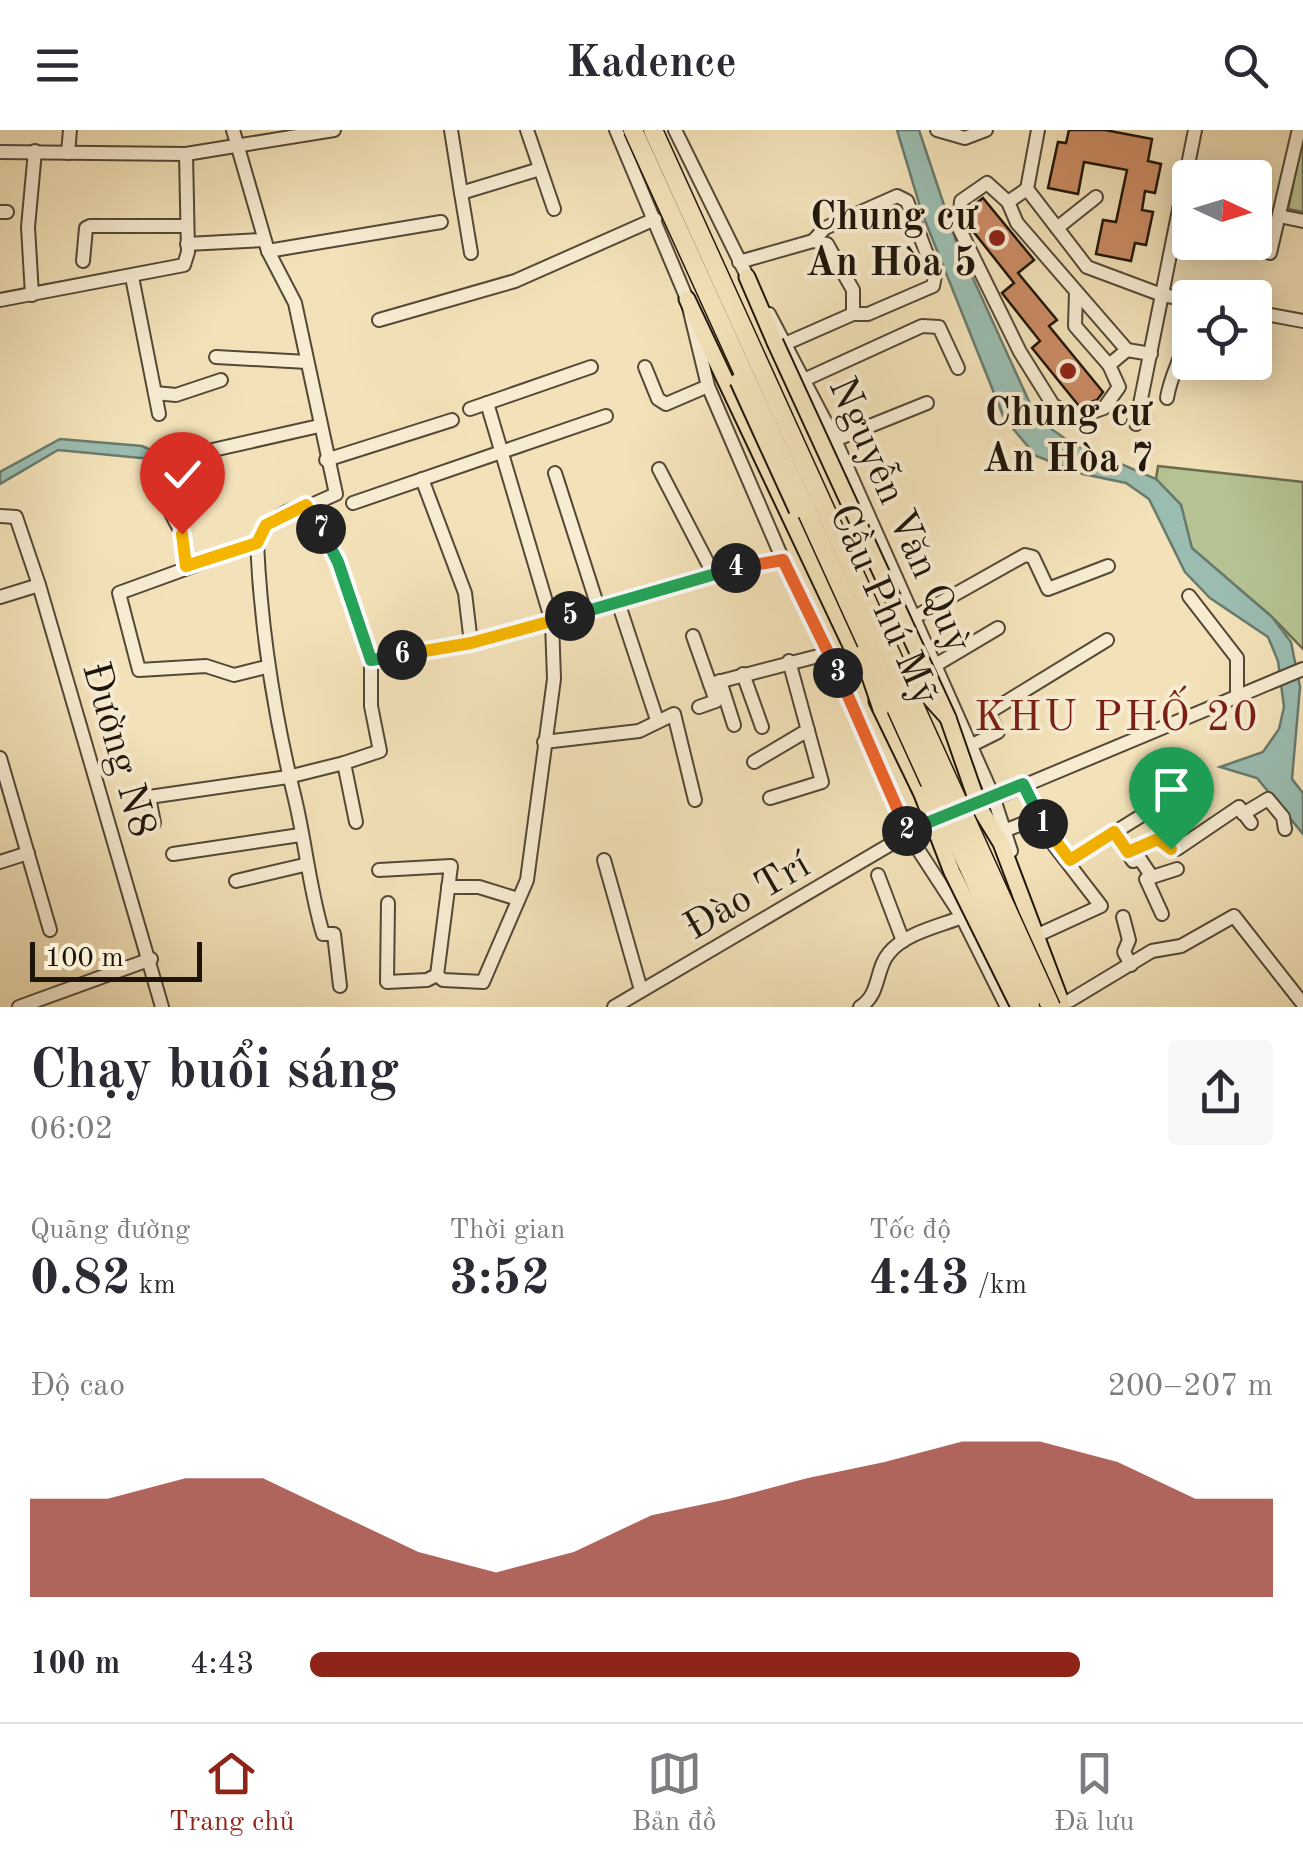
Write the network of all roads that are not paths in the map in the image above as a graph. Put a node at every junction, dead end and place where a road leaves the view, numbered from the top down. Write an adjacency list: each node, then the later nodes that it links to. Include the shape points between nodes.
1 (70, 130): 20 (street)
2 (234, 130): 16 (street)
3 (334, 130): 16 (street)
4 (451, 130): 24 (street)
5 (527, 130): 22 (street)
6 (616, 130): 19 (street)
7 (630, 130): 115 (main road, Cầu Phú Mỹ, bridge, via 868,665); 166 (highway, Cầu Phú Mỹ, bridge)
8 (656, 130): 116 (main road, Cầu Phú Mỹ, bridge, via 902,668); 166 (highway, Cầu Phú Mỹ, bridge)
9 (672, 130): 19 (street); 40 (street, Nguyễn Văn Quỳ)
10 (937, 130): 11 (street, via 966,138)
11 (986, 130)
12 (1037, 130): 23 (street)
13 (1196, 130): 47 (street)
14 (1281, 130): 15 (street)
15 (1300, 134): 28 (street)
16 (235, 147): 21 (street); 37 (street)
17 (35, 151): 18 (street); 20 (street); 45 (street, via 28,227)
18 (0, 152)
19 (625, 152): 29 (street)
20 (68, 153): 21 (street)
21 (186, 154): 32 (street)
22 (540, 169): 24 (street); 27 (street)
23 (1027, 189): 26 (street); 33 (street)
24 (461, 193): 38 (street)
25 (1096, 197): 33 (street)
26 (1008, 202): 42 (street); 60 (street, via 987,183 962,201 959,228 1053,405 1076,418 1090,416 1116,396)
27 (554, 209)
28 (1279, 216): 30 (street); 36 (street)
29 (655, 219): 49 (street); 53 (street, via 515,282)
30 (1303, 221)
31 (441, 222): 37 (street)
32 (186, 226): 35 (street); 39 (street, via 86,228)
33 (1057, 228): 41 (street)
34 (812, 241): 40 (street); 51 (street, via 827,244 845,275); 51 (street, via 825,228 896,196 906,201 933,286)
35 (187, 244): 37 (street); 43 (street, via 184,265)
36 (1272, 245)
37 (265, 246): 59 (street, via 291,289)
38 (471, 253)
39 (83, 261)
40 (739, 262): 44 (street, Nguyễn Văn Quỳ)
41 (1088, 267): 42 (street); 46 (street); 47 (street)
42 (1054, 268): 46 (street)
43 (132, 277): 45 (street); 68 (street)
44 (748, 278): 55 (main road, Nguyễn Văn Quỳ)
45 (32, 295): 50 (street)
46 (1078, 295): 56 (street); 60 (street, via 1076,326)
47 (1162, 296): 48 (street); 57 (street)
48 (1172, 298)
49 (687, 299): 67 (street); 115 (main road, Cầu Phú Mỹ, bridge)
50 (0, 300)
51 (853, 314): 55 (street)
52 (1272, 315): 54 (street)
53 (379, 320)
54 (1303, 321)
55 (781, 343): 65 (street, Nguyễn Văn Quỳ); 116 (main road, Cầu Phú Mỹ, bridge)
56 (1127, 350): 57 (street); 60 (street)
57 (1150, 354): 76 (street)
58 (216, 358): 59 (street)
59 (307, 362): 77 (street)
60 (1110, 365)
61 (591, 367): 70 (street)
62 (645, 367): 67 (street, via 666,404)
63 (958, 368): 65 (street, via 939,327 922,326)
64 (1172, 371): 69 (street)
65 (806, 379): 78 (street, Nguyễn Văn Quỳ)
66 (222, 380): 68 (street, via 176,395)
67 (708, 386): 90 (street)
68 (155, 393): 73 (street)
69 (1167, 398)
70 (486, 403): 72 (street); 79 (street)
71 (927, 403): 78 (street)
72 (470, 409)
73 (160, 414)
74 (606, 416): 79 (street)
75 (452, 420): 80 (street)
76 (1136, 424)
77 (319, 426): 80 (street); 81 (street)
78 (835, 440): 99 (street, Nguyễn Văn Quỳ)
79 (501, 452): 84 (street); 100 (street)
80 (326, 460): 87 (street, via 336,494)
81 (164, 461)
82 (659, 469): 93 (street)
83 (554, 473): 98 (street)
84 (422, 479): 86 (street); 104 (street, via 465,593)
85 (159, 490): 91 (street, via 182,534)
86 (353, 503)
87 (310, 506): 89 (street, via 266,525); 106 (street, via 338,562)
88 (4, 516): 94 (street, Đường N8, via 18,522)
89 (257, 543): 91 (street); 109 (street)
90 (783, 560): 93 (street); 105 (street)
91 (186, 566): 109 (street, via 119,593 136,668 206,666 234,675)
92 (1108, 566): 99 (street, via 1048,589 1033,557 1025,555)
93 (712, 573): 97 (street)
94 (39, 585): 96 (street); 161 (street, Đường N8)
95 (1190, 596): 113 (street, via 1237,658)
96 (0, 597)
97 (618, 602): 98 (street); 117 (street)
98 (598, 607): 100 (street)
99 (913, 618): 108 (street, Nguyễn Văn Quỳ)
100 (552, 622): 104 (street); 121 (street, via 554,679)
101 (998, 628): 108 (street)
102 (693, 636): 112 (street)
103 (1107, 640): 122 (street, via 988,714 998,732)
104 (471, 643): 106 (street)
105 (830, 653): 107 (street); 138 (street)
106 (371, 660): 125 (street, via 380,751)
107 (789, 661): 111 (street); 120 (street)
108 (934, 666): 122 (street, Nguyễn Văn Quỳ)
109 (266, 667): 127 (street)
110 (1303, 669): 113 (street, Đào Trí)
111 (743, 674): 112 (street); 119 (street)
112 (715, 682): 114 (street, via 716,701); 118 (street)
113 (1237, 696): 128 (street, Đào Trí)
114 (699, 708)
115 (881, 709): 166 (main road, Cầu Phú Mỹ, bridge, via 922,794)
116 (948, 718): 131 (main road, Cầu Phú Mỹ, bridge)
117 (657, 720): 121 (street, via 639,730); 130 (street, via 674,714)
118 (734, 725)
119 (762, 727)
120 (808, 730): 124 (street); 129 (street, via 822,782)
121 (544, 742): 153 (street, via 527,880)
122 (970, 746): 131 (street, Nguyễn Văn Quỳ)
123 (0, 758): 141 (street)
124 (754, 762)
125 (344, 763): 127 (street); 133 (street)
126 (1191, 771): 137 (street)
127 (288, 777): 134 (street, via 150,798); 139 (street)
128 (1023, 784): 131 (street, Đào Trí); 132 (street)
129 (770, 798)
130 (695, 800)
131 (986, 802): 136 (street, Nguyễn Văn Quỳ); 138 (street, Đào Trí); 166 (main road, Cầu Phú Mỹ, bridge)
132 (1039, 817): 136 (street); 144 (street)
133 (356, 822)
134 (154, 823)
135 (1285, 829): 140 (street, via 1268,799 1247,819 1239,807 1171,849 1158,839)
136 (1004, 831): 159 (street, Nguyễn Văn Quỳ)
137 (1114, 832): 140 (street); 144 (street)
138 (908, 834): 156 (street); 165 (street, Đào Trí)
139 (300, 835): 142 (street); 146 (street)
140 (1128, 852): 150 (street)
141 (28, 853): 145 (street); 158 (street)
142 (173, 854)
143 (604, 860): 165 (street)
144 (1070, 860): 159 (street, via 1102,906)
145 (0, 862)
146 (304, 865): 151 (street); 164 (street, via 323,934 334,934)
147 (1177, 869): 150 (street)
148 (379, 870): 152 (street, via 451,866)
149 (878, 875): 160 (street)
150 (1152, 877): 155 (street, via 1146,880)
151 (236, 881)
152 (448, 886): 153 (street); 163 (street)
153 (518, 899): 163 (street, via 483,982)
154 (388, 903): 163 (street, via 386,982)
155 (1162, 914)
156 (962, 917): 160 (street); 172 (street)
157 (1123, 917): 162 (street)
158 (50, 930)
159 (1040, 934): 166 (street, Nguyễn Văn Quỳ)
160 (903, 941): 171 (street, via 887,955 873,996)
161 (152, 959): 168 (street); 169 (street, Đường N8)
162 (1131, 966): 166 (street); 167 (street, via 1234,916)
163 (437, 975)
164 (340, 986)
165 (641, 990): 170 (street, Đào Trí)
166 (1050, 1004)
167 (1303, 1004)
168 (19, 1007)
169 (162, 1007)
170 (614, 1007)
171 (860, 1007)
172 (1008, 1007)

